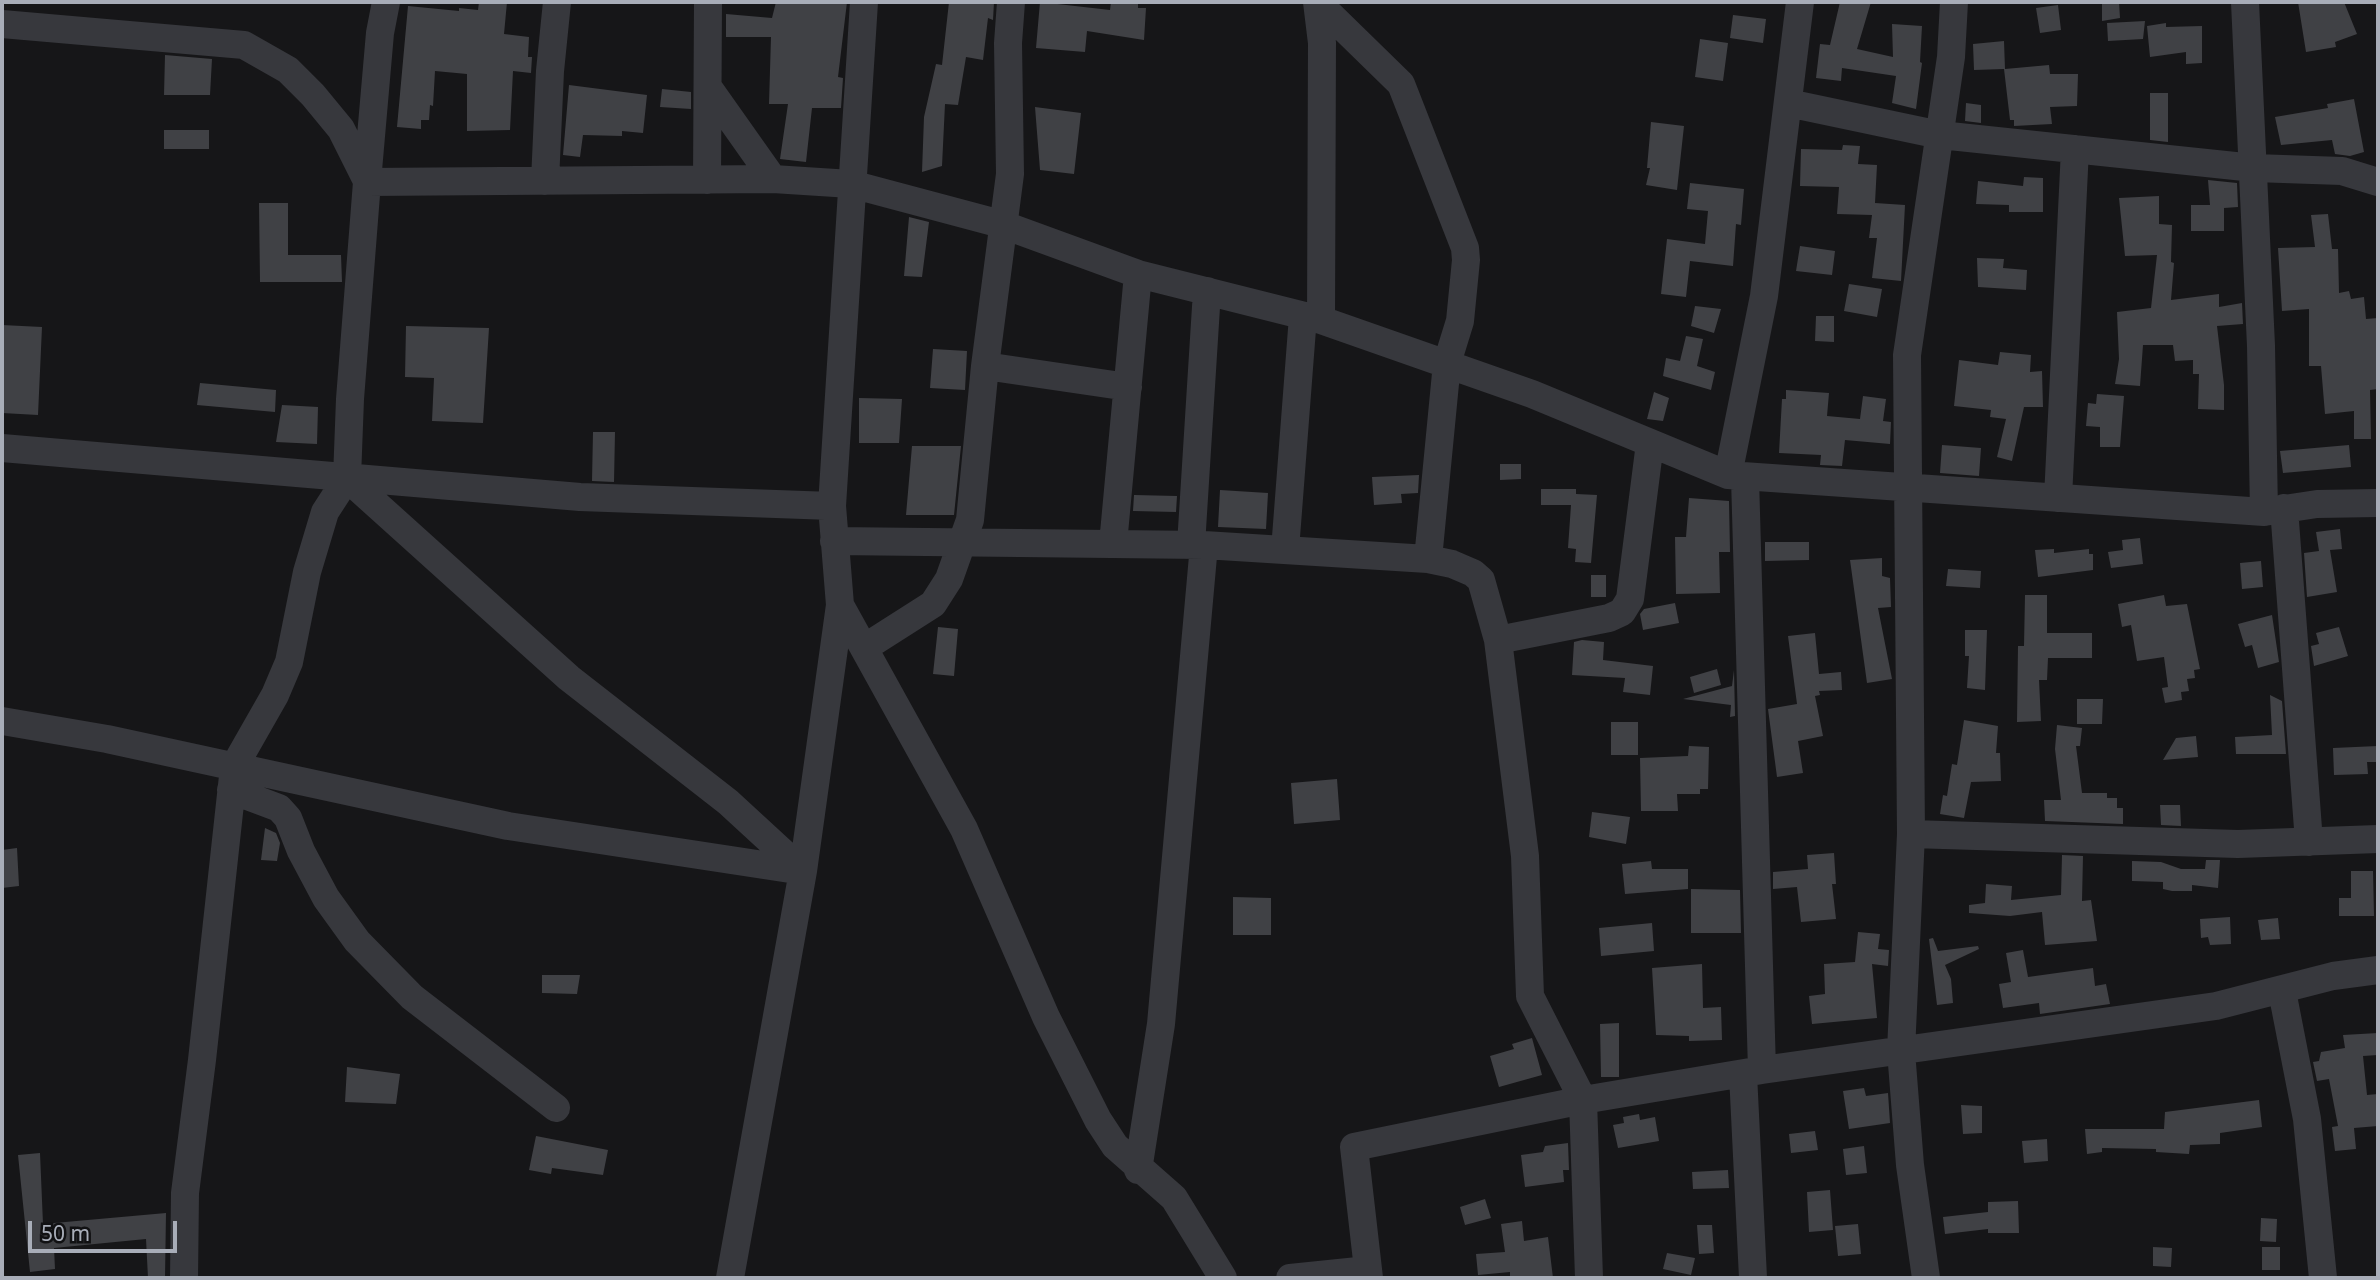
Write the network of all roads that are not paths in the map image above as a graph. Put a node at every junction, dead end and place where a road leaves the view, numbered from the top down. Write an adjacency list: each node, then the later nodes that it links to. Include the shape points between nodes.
1 (386, 2): 19 (street)
2 (557, 2): 18 (street)
3 (708, 2): 11 (street)
4 (864, 2): 21 (street)
5 (1011, 2): 22 (street, via 1010,174)
6 (1317, 2): 25 (street, via 1322,55); 26 (street, via 1401,84 1455,220 1466,260 1460,321)
7 (1800, 2): 12 (street)
8 (1954, 2): 13 (street)
9 (2245, 2): 15 (street)
10 (2, 24): 19 (street, via 244,45 288,70 313,95 341,129)
11 (708, 87): 16 (street); 17 (street)
12 (1788, 103): 13 (street); 31 (street)
13 (1940, 135): 14 (street); 33 (street, via 1908,355)
14 (2075, 149): 15 (street); 34 (street)
15 (2254, 168): 20 (street, via 2342,171); 37 (street)
16 (774, 179): 17 (street); 21 (street)
17 (707, 180): 18 (street)
18 (545, 181): 19 (street)
19 (367, 182): 32 (street)
20 (2378, 182)
21 (852, 184): 22 (street); 36 (street)
22 (1001, 224): 23 (street); 27 (street)
23 (1138, 274): 24 (street); 28 (street)
24 (1207, 291): 25 (street); 41 (street)
25 (1312, 318): 26 (street); 42 (street)
26 (1447, 363): 29 (street); 43 (street)
27 (985, 366): 28 (street); 39 (street, via 970,520)
28 (1128, 387): 40 (street)
29 (1650, 443): 31 (street); 45 (street, via 1630,599 1622,612)
30 (2, 449): 32 (street)
31 (1737, 477): 33 (street); 56 (street)
32 (346, 478): 36 (street, via 580,497); 48 (street, via 325,512 307,572 289,662); 52 (street, via 569,678 728,802)
33 (1910, 488): 34 (street); 49 (street)
34 (2058, 498): 37 (street)
35 (2378, 503): 37 (street)
36 (832, 506): 38 (street)
37 (2274, 510): 51 (street)
38 (834, 541): 39 (street); 44 (street)
39 (962, 544): 40 (street); 46 (street, via 949,579 933,604)
40 (1113, 544): 41 (street)
41 (1198, 545): 42 (street); 59 (street, via 1162,1011)
42 (1285, 550): 43 (street)
43 (1428, 559): 45 (street, via 1452,564 1481,580)
44 (840, 605): 46 (street); 52 (street)
45 (1498, 640): 57 (street, via 1525,856 1530,996)
46 (864, 649): 59 (street, via 964,830 1046,1017 1098,1120)
47 (2, 721): 48 (street)
48 (232, 778): 52 (street); 58 (street, via 288,818 326,898 357,941 412,997); 61 (street, via 184,1193)
49 (1910, 834): 51 (street); 55 (street)
50 (2378, 839): 51 (street)
51 (2309, 842)
52 (803, 871): 62 (street)
53 (2378, 970): 54 (street, via 2333,976)
54 (2282, 991): 55 (street, via 2216,1006); 68 (street, via 2307,1119)
55 (1901, 1051): 56 (street); 67 (street, via 1910,1165)
56 (1752, 1072): 57 (street); 66 (street)
57 (1583, 1100): 60 (street, via 1354,1147); 65 (street)
58 (556, 1108)
59 (1138, 1170): 63 (street, via 1174,1198)
60 (1369, 1274): 64 (street)
61 (184, 1278)
62 (730, 1278)
63 (1223, 1278)
64 (1290, 1278)
65 (1590, 1278)
66 (1754, 1278)
67 (1926, 1278)
68 (2323, 1278)

